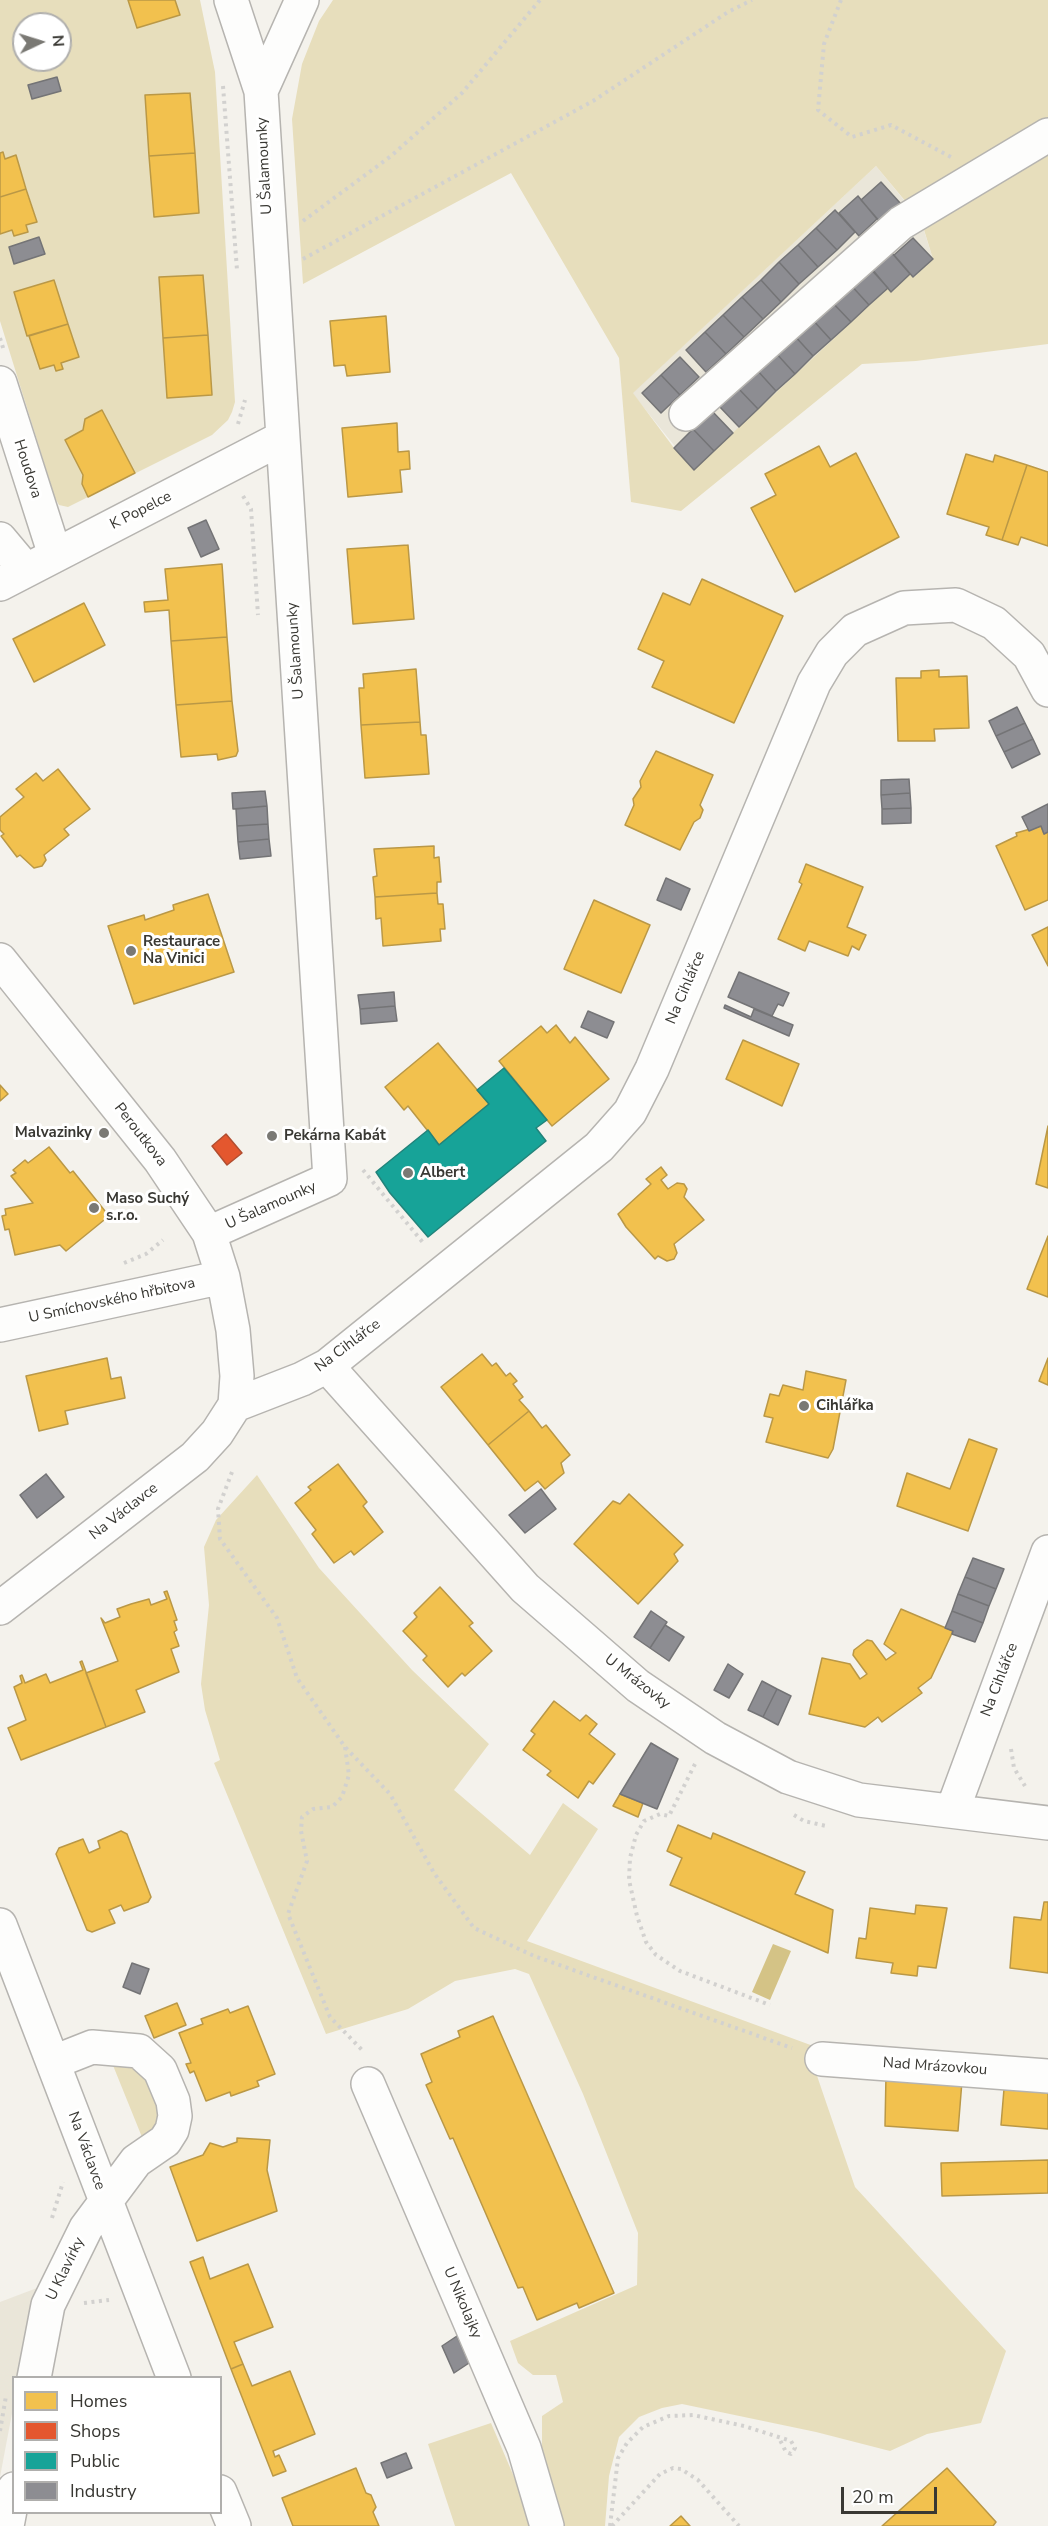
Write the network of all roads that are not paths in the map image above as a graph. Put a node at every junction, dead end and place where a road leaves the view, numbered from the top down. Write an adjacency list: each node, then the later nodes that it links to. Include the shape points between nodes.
1 (231, 0): 3 (street)
2 (302, 0): 3 (street, U Šalamounky)
3 (261, 91): 7 (street, U Šalamounky)
4 (1048, 135): 6 (street, via 901,223)
5 (0, 383): 9 (street, Houdova)
6 (686, 414)
7 (282, 438): 9 (street, K Popelce); 13 (street, U Šalamounky, via 330,1179)
8 (0, 539): 10 (street)
9 (55, 555): 10 (street, K Popelce)
10 (13, 577)
11 (1048, 690): 16 (street, Na Cihlářce, via 1029,655 994,623 956,605 904,608 855,630 832,653 814,683 652,1069 630,1112 599,1148)
12 (0, 960): 13 (street, Peroutkova, via 160,1160)
13 (209, 1233): 14 (street, Peroutkova)
14 (224, 1277): 15 (street, U Smíchovského hřbitova); 17 (street, Peroutkova, via 237,1376)
15 (0, 1325)
16 (327, 1366): 17 (street, Na Cihlářce); 20 (street, U Mrázovky, via 525,1588 638,1686 715,1738 788,1777 859,1800)
17 (234, 1405): 19 (street, Na Václavce, via 217,1433 195,1457)
18 (1048, 1552): 20 (street, Na Cihlářce)
19 (0, 1608)
20 (952, 1809): 21 (street, U Mrázovky)
21 (1048, 1822)
22 (0, 1925): 24 (street, Na Václavce)
23 (822, 2059): 25 (street, Nad Mrázovkou)
24 (54, 2062): 27 (street, Na Václavce); 27 (street, U Klavírky, via 92,2047 125,2048 150,2059 167,2084 175,2116 172,2130 159,2148 136,2161)
25 (1048, 2076)
26 (368, 2084): 34 (street, U Nikolajky, via 524,2448)
27 (105, 2201): 28 (street, U Klavírky, via 86,2228 48,2305); 29 (street, Na Václavce)
28 (34, 2376)
29 (173, 2376)
30 (222, 2497): 33 (street)
31 (12, 2500): 32 (street)
32 (7, 2526)
33 (234, 2526)
34 (547, 2526)

